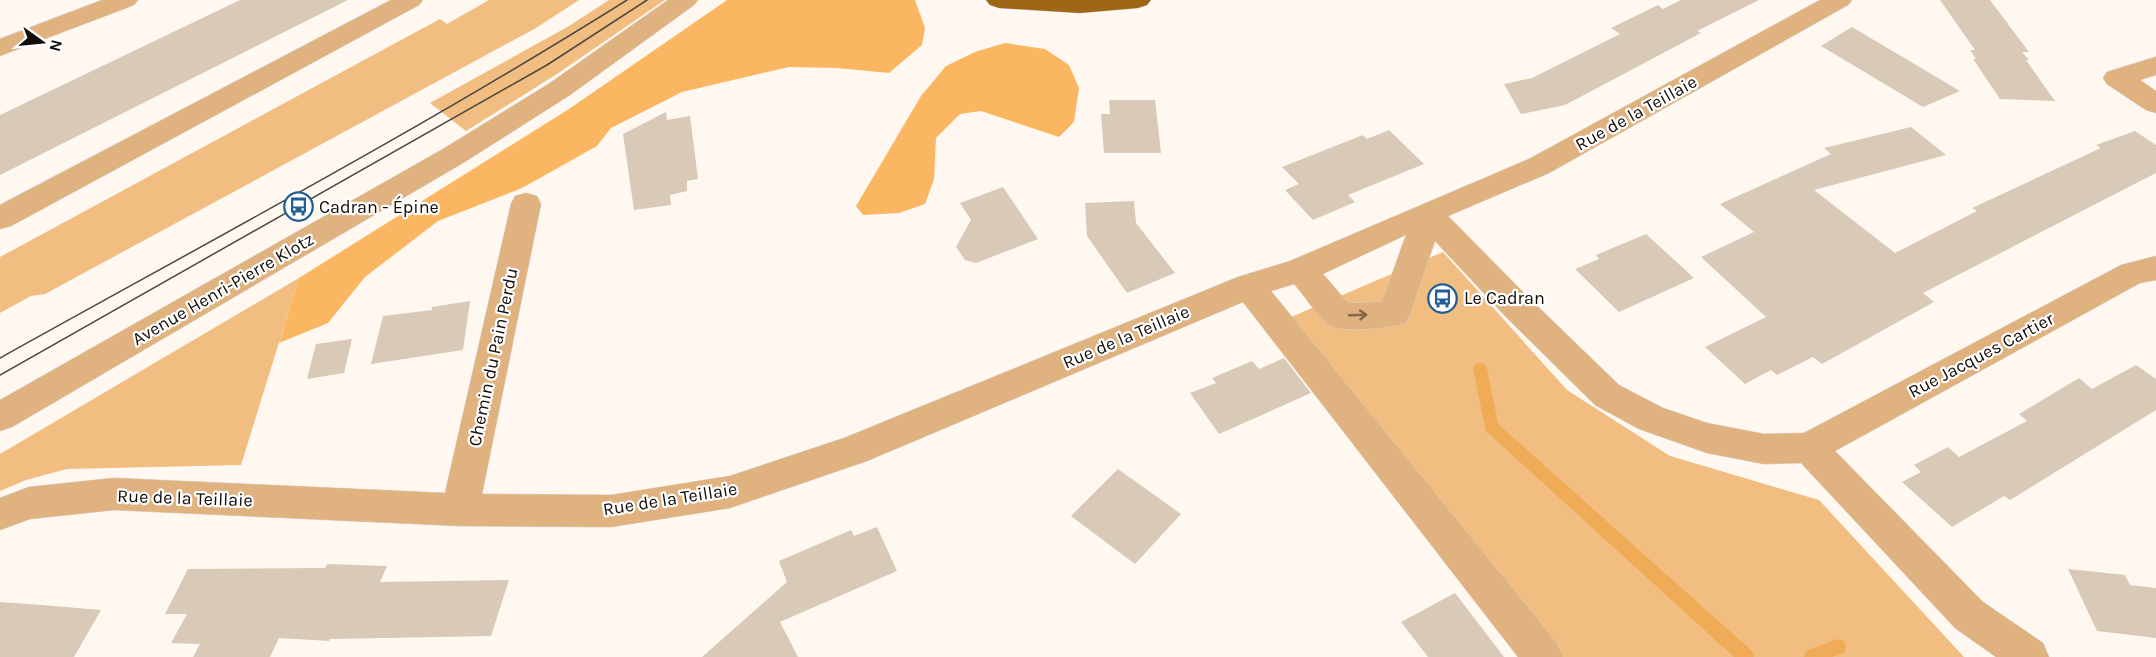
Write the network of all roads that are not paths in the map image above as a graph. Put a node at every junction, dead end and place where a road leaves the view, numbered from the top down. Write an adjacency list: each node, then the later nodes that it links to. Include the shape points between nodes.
1 (125, 0): 7 (street)
2 (410, 0): 12 (street)
3 (685, 0): 16 (street, Avenue Henri-Pierre Klotz, via 560,89 453,156)
4 (999, 0): 5 (highway, via 1080,5)
5 (1138, 0)
6 (1839, 0): 11 (street, Rue de la Teillaie, via 1539,166)
7 (0, 48)
8 (2156, 66): 9 (street, via 2117,78)
9 (2156, 104)
10 (526, 204): 18 (street, Chemin du Pain Perdu)
11 (1427, 213): 14 (street, Rue de la Teillaie); 14 (street, one-way to 11, via 1340,316 1394,314); 17 (street, Rue Jacques Cartier, via 1607,394 1651,419 1707,438 1764,450)
12 (0, 218)
13 (2156, 268): 17 (street, Rue Jacques Cartier, via 2132,273)
14 (1301, 270): 15 (street, Rue de la Teillaie)
15 (1249, 286): 18 (street, Rue de la Teillaie, via 854,450 730,492 611,511); 20 (street)
16 (0, 417)
17 (1809, 448): 21 (street, via 1969,615)
18 (460, 510): 19 (street, Rue de la Teillaie, via 114,494 29,503)
19 (0, 514)
20 (1543, 657)
21 (2030, 657)

